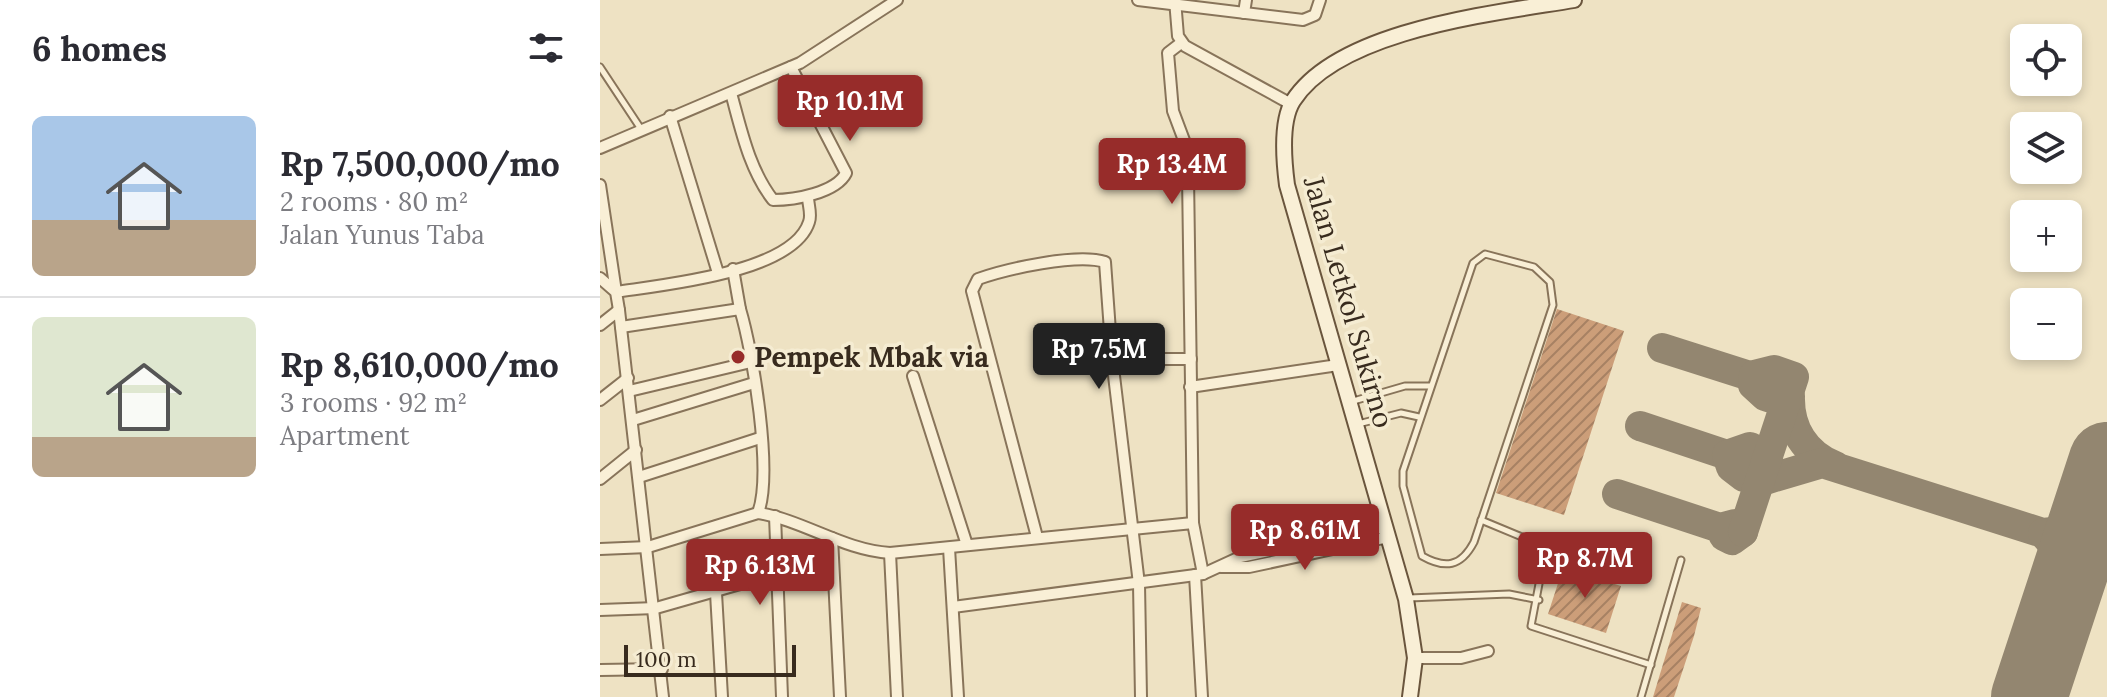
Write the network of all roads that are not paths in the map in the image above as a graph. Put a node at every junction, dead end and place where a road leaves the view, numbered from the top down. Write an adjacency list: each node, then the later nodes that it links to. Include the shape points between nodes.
1 (897, 0): 10 (street)
2 (1138, 0): 6 (street)
3 (1246, 0): 7 (street)
4 (1320, 0): 7 (street, via 1315,15 1303,20)
5 (1574, 0): 12 (main road, via 1479,14 1405,34 1346,58)
6 (1175, 2): 7 (street); 8 (street)
7 (1244, 13)
8 (1181, 43): 12 (street); 27 (street, via 1168,53 1173,111 1185,143 1188,176)
9 (600, 67): 14 (lane)
10 (791, 67): 11 (street); 17 (street, via 846,173 841,182)
11 (731, 93): 13 (street); 17 (street, via 753,167 766,191 773,200)
12 (1291, 104): 29 (main road, Jalan Letkol Sukirno, via 1287,185)
13 (670, 116): 14 (street); 19 (street)
14 (641, 129): 15 (street)
15 (600, 148)
16 (600, 185): 21 (street)
17 (808, 197): 18 (street, via 809,223 795,243)
18 (733, 269): 19 (street); 22 (street)
19 (718, 273): 21 (street)
20 (600, 278): 21 (street)
21 (616, 292): 23 (street)
22 (740, 309): 25 (street); 28 (street)
23 (619, 310): 24 (street); 25 (street)
24 (600, 325)
25 (621, 327): 31 (street)
26 (1112, 359): 27 (street); 49 (street); 51 (street, via 1105,262 1066,261 978,279 972,291)
27 (1191, 359): 34 (street)
28 (751, 362): 32 (street); 35 (street)
29 (1338, 365): 34 (street); 37 (main road, Jalan Letkol Sukirno)
30 (913, 376): 53 (street)
31 (628, 378): 35 (street); 36 (street)
32 (754, 383): 39 (street); 41 (street)
33 (1430, 386): 37 (lane, via 1405,386); 38 (lane); 47 (lane, via 1477,259 1485,254 1534,267 1550,282 1553,305)
34 (1190, 387): 48 (street)
35 (629, 391): 39 (street)
36 (600, 400)
37 (1349, 402): 40 (main road, Jalan Letkol Sukirno)
38 (1419, 417): 40 (lane, via 1401,413); 47 (lane, via 1403,486 1422,556 1439,566 1455,564 1468,554)
39 (633, 420): 42 (street)
40 (1356, 425): 50 (main road, Jalan Letkol Sukirno)
41 (760, 438): 43 (street); 45 (street, via 764,488)
42 (636, 450): 43 (street); 44 (street)
43 (639, 477): 54 (street)
44 (600, 479)
45 (758, 513): 46 (street); 54 (street)
46 (775, 516): 52 (street); 59 (street)
47 (1481, 520): 64 (lane, via 1546,547)
48 (1193, 523): 49 (street); 60 (street)
49 (1134, 527): 51 (street); 61 (street)
50 (1386, 532): 60 (street, via 1249,567 1219,567); 63 (main road, Jalan Letkol Sukirno)
51 (1037, 537): 53 (street)
52 (832, 538): 57 (street); 76 (street)
53 (967, 545): 55 (street)
54 (648, 547): 56 (street); 66 (street)
55 (949, 548): 57 (street); 65 (street)
56 (600, 549)
57 (890, 553): 77 (street)
58 (1681, 560): 70 (lane)
59 (775, 574): 62 (street); 75 (street)
60 (1199, 574): 61 (street); 80 (street)
61 (1139, 584): 65 (street); 79 (street)
62 (716, 593): 66 (street); 74 (street)
63 (1406, 599): 64 (lane, via 1509,594); 69 (main road, Jalan Letkol Sukirno)
64 (1539, 600): 70 (lane, via 1531,626)
65 (953, 607): 78 (street)
66 (656, 608): 67 (street); 71 (street)
67 (600, 610)
68 (1488, 651): 69 (street, via 1461,658)
69 (1415, 658): 81 (main road, Jalan Letkol Sukirno)
70 (1651, 665): 82 (lane)
71 (662, 669): 72 (street); 73 (street)
72 (600, 670)
73 (663, 697)
74 (722, 697)
75 (782, 697)
76 (840, 697)
77 (897, 697)
78 (958, 697)
79 (1141, 697)
80 (1202, 697)
81 (1410, 697)
82 (1641, 697)

